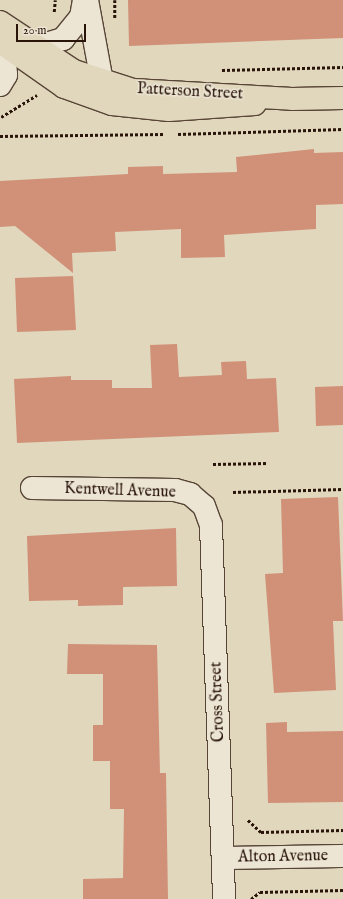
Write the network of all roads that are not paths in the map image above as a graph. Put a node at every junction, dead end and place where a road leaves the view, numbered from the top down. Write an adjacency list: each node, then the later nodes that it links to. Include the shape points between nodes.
1 (86, 0): 3 (street, via 81,17 63,39 49,43); 5 (street)
2 (0, 22): 3 (main road, Patterson Street)
3 (27, 42): 5 (main road, Patterson Street, via 74,71)
4 (2, 44): 6 (street, Patterson Street, via 6,74); 8 (main road, Patterson Street, via 64,87 112,104 161,109 221,109)
5 (102, 82): 8 (main road, Patterson Street, via 162,93 223,93)
6 (0, 84)
7 (343, 98): 8 (main road, Patterson Street)
8 (292, 99)
9 (32, 488): 10 (street, Kentwell Avenue, via 175,490 190,494)
10 (204, 506): 12 (street, Cross Street, via 211,525)
11 (343, 856): 12 (street, Alton Avenue)
12 (223, 858): 13 (street, Cross Street)
13 (224, 899)

